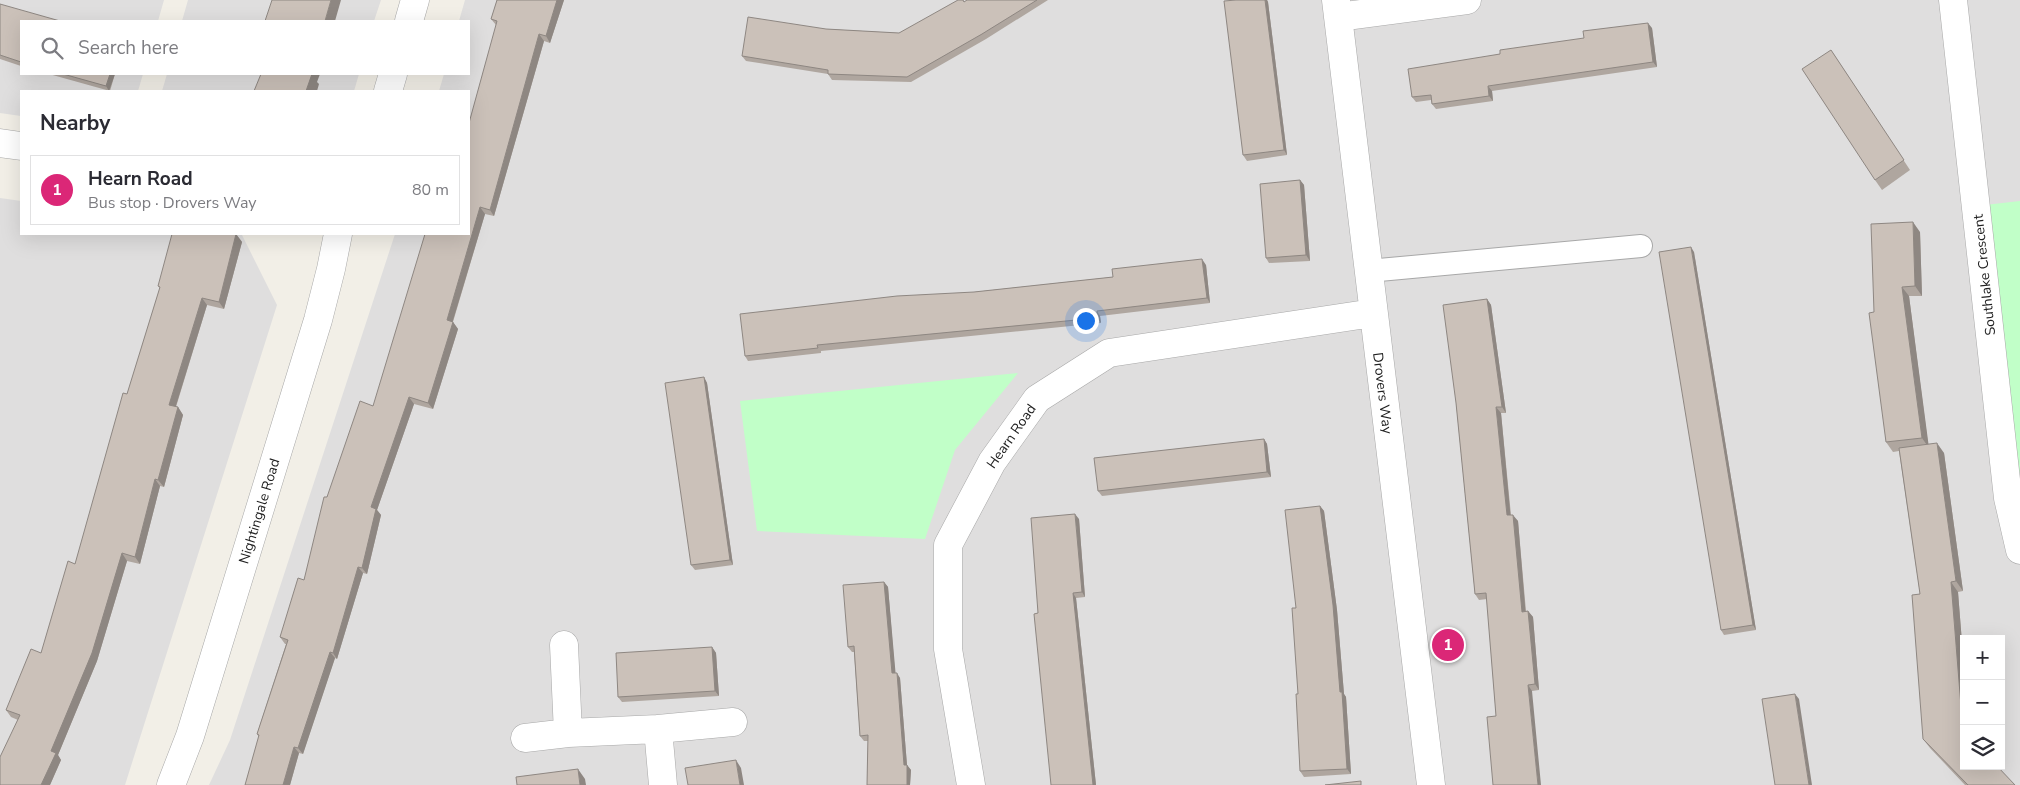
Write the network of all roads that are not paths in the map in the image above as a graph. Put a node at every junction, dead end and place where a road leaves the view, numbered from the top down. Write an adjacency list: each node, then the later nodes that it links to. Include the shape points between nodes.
1 (415, 0): 5 (street)
2 (1468, 0): 4 (street)
3 (1953, 0): 14 (street, Southlake Crescent, via 2008,498)
4 (1337, 9): 12 (street, Drovers Way)
5 (409, 20)
6 (393, 75): 7 (street)
7 (388, 90)
8 (0, 143): 9 (street)
9 (20, 146)
10 (338, 235): 20 (street, Nightingale Road, via 318,320 190,736)
11 (1641, 246): 12 (lane)
12 (1368, 271): 13 (street, Drovers Way)
13 (1373, 313): 22 (street, Hearn Road, via 1109,353 1037,399 992,462 948,545 948,649); 23 (street, Drovers Way)
14 (2020, 550)
15 (564, 645): 18 (street)
16 (733, 722): 17 (street)
17 (658, 729): 18 (street); 21 (street)
18 (568, 733): 19 (street)
19 (526, 738)
20 (170, 785)
21 (663, 785)
22 (971, 785)
23 (1431, 785)

